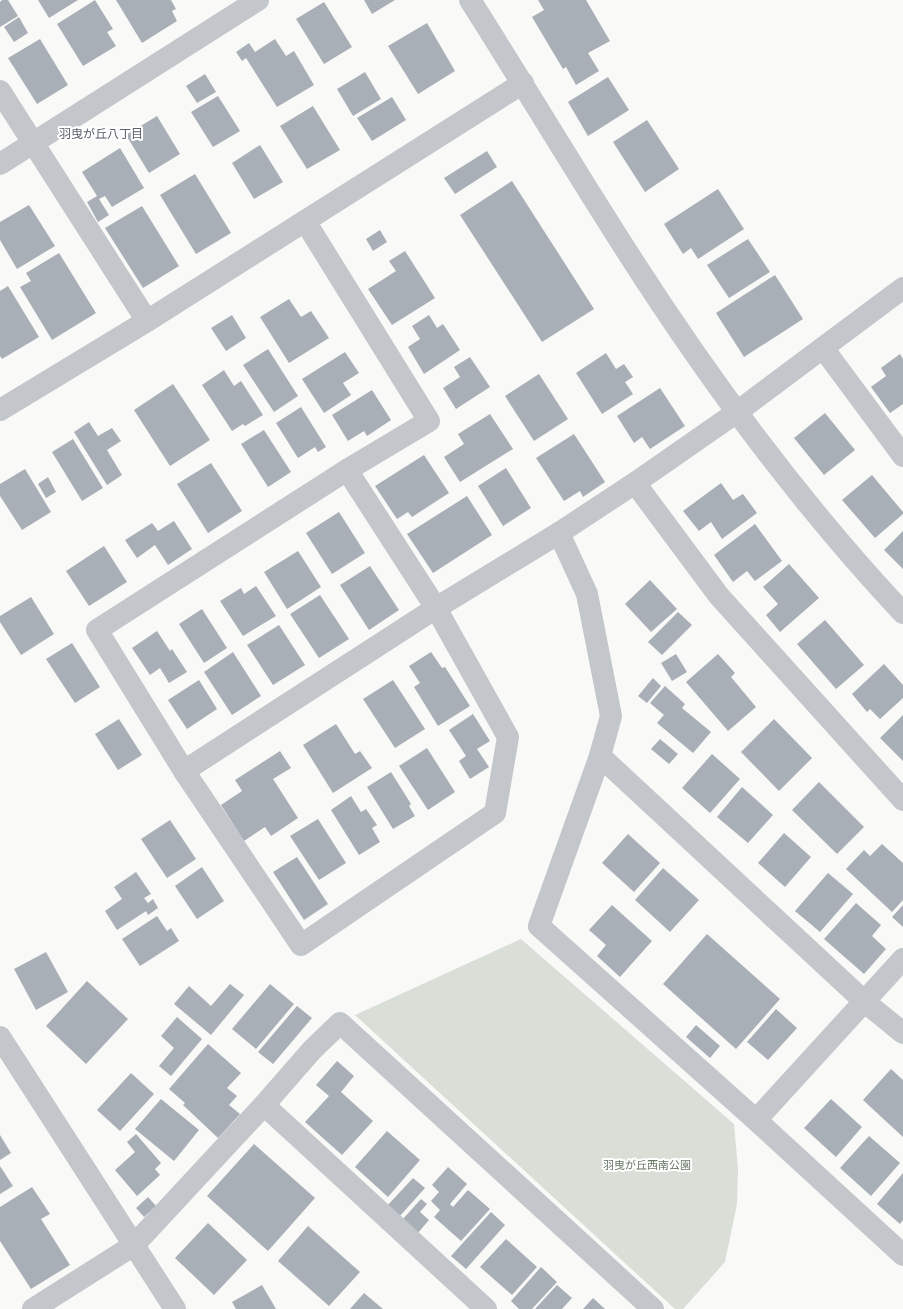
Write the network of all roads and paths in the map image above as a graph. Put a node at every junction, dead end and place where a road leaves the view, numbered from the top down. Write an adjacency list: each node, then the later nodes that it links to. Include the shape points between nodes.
1 (258, 0): 5 (street)
2 (470, 0): 3 (street)
3 (523, 84): 7 (street); 12 (street, via 627,251)
4 (0, 91): 5 (street)
5 (32, 143): 6 (street); 9 (street)
6 (0, 164)
7 (305, 221): 9 (street); 14 (street, via 429,421)
8 (903, 288): 10 (street)
9 (147, 321): 11 (street)
10 (823, 348): 12 (street); 13 (street)
11 (0, 410)
12 (737, 412): 15 (street); 18 (street, via 865,573)
13 (903, 456)
14 (347, 470): 17 (street); 20 (street, via 97,630)
15 (635, 483): 16 (street); 21 (street, via 719,596)
16 (559, 533): 17 (street); 19 (street, via 587,594 611,716)
17 (436, 608): 20 (street); 20 (street, via 508,737 495,813 301,945)
18 (903, 614)
19 (600, 756): 23 (street); 28 (street, via 539,926)
20 (184, 771)
21 (903, 800)
22 (903, 959): 23 (street)
23 (865, 1002): 24 (street); 28 (street)
24 (903, 1033)
25 (0, 1037): 26 (street)
26 (6, 1059): 29 (street)
27 (264, 1105): 29 (street); 33 (street); 34 (street, via 312,1050 340,1023)
28 (756, 1120): 30 (street)
29 (134, 1245): 31 (street); 32 (street)
30 (903, 1255)
31 (33, 1309)
32 (175, 1309)
33 (486, 1309)
34 (653, 1309)

